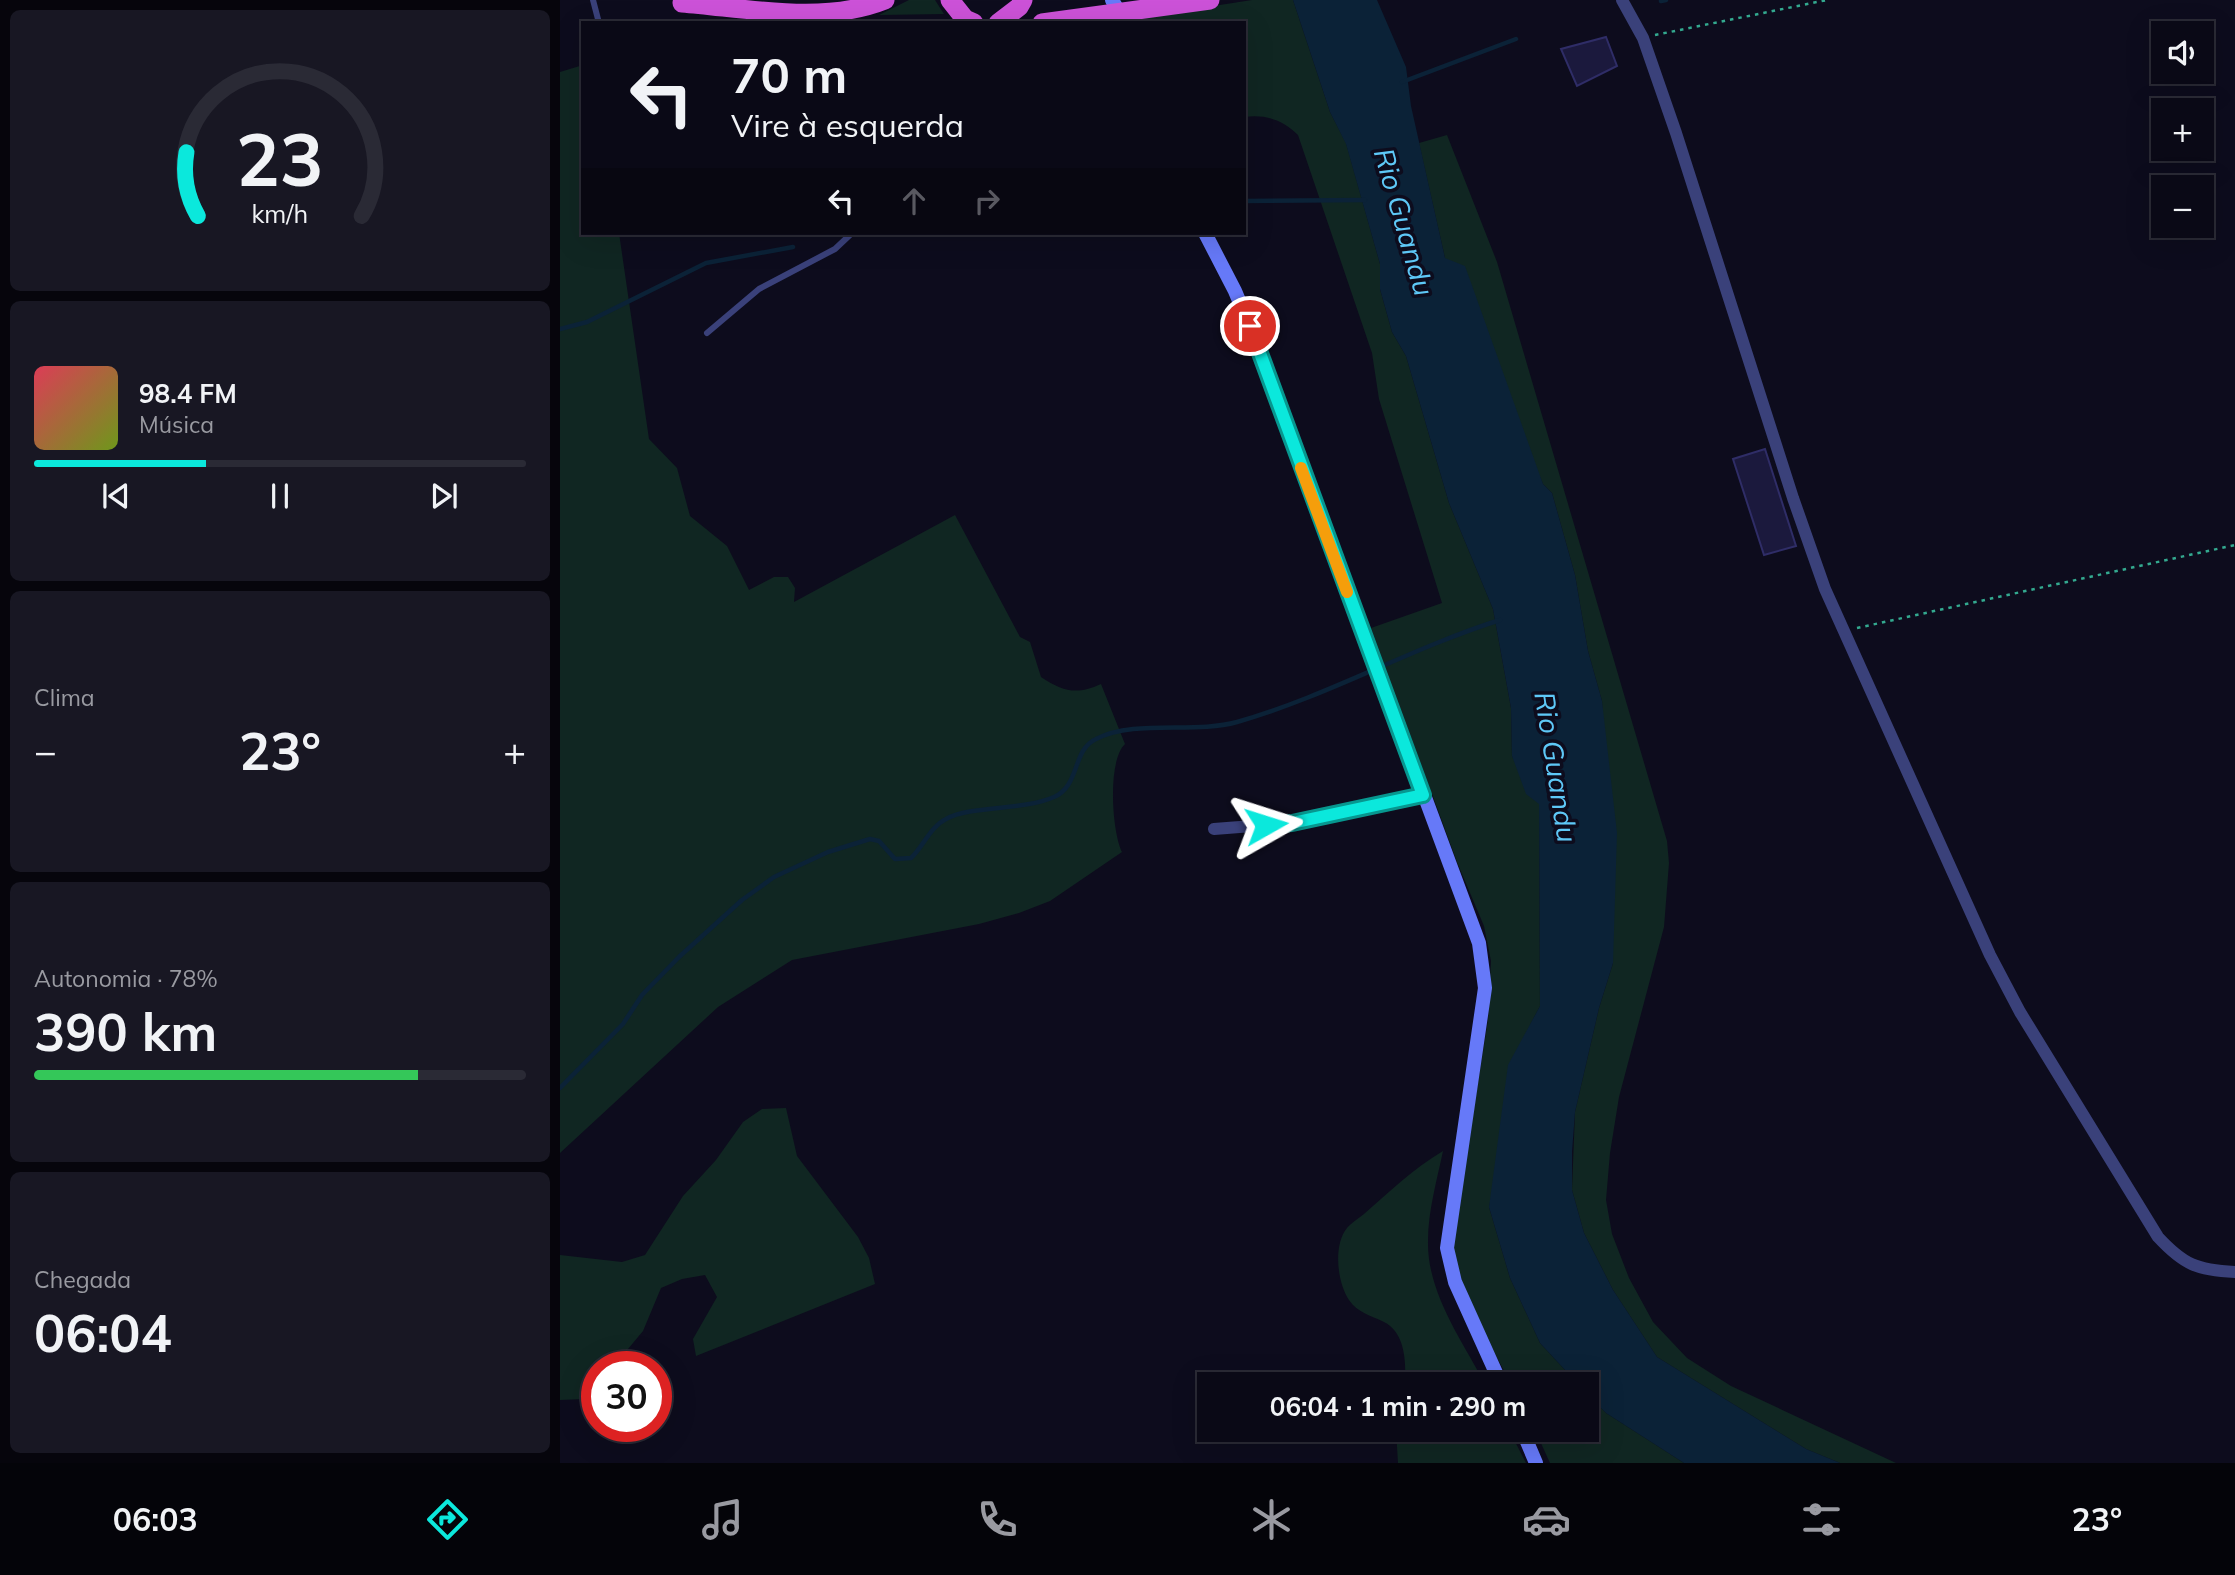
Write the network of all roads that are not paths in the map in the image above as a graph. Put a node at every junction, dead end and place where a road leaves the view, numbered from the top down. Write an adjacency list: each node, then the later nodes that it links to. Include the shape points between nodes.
1 (593, 0): 9 (lane)
2 (885, 0): 7 (highway, via 818,12)
3 (950, 0): 11 (highway)
4 (1023, 0): 12 (highway)
5 (1210, 0): 8 (highway)
6 (1622, 0): 19 (street, via 1643,38 1793,498 1843,631 1990,956 2158,1237 2180,1261)
7 (673, 2): 10 (highway)
8 (1120, 12): 13 (highway)
9 (598, 21)
10 (756, 21)
11 (970, 21)
12 (1001, 21)
13 (1075, 21)
14 (850, 235): 16 (lane, via 835,249 759,289)
15 (1206, 235): 17 (main road, via 1257,344)
16 (707, 333)
17 (1423, 795): 18 (street, via 1292,823); 20 (main road, via 1485,968 1468,1123 1447,1248 1455,1282)
18 (1214, 829)
19 (2235, 1272)
20 (1496, 1372)
21 (1527, 1442): 22 (main road)
22 (1536, 1463)

